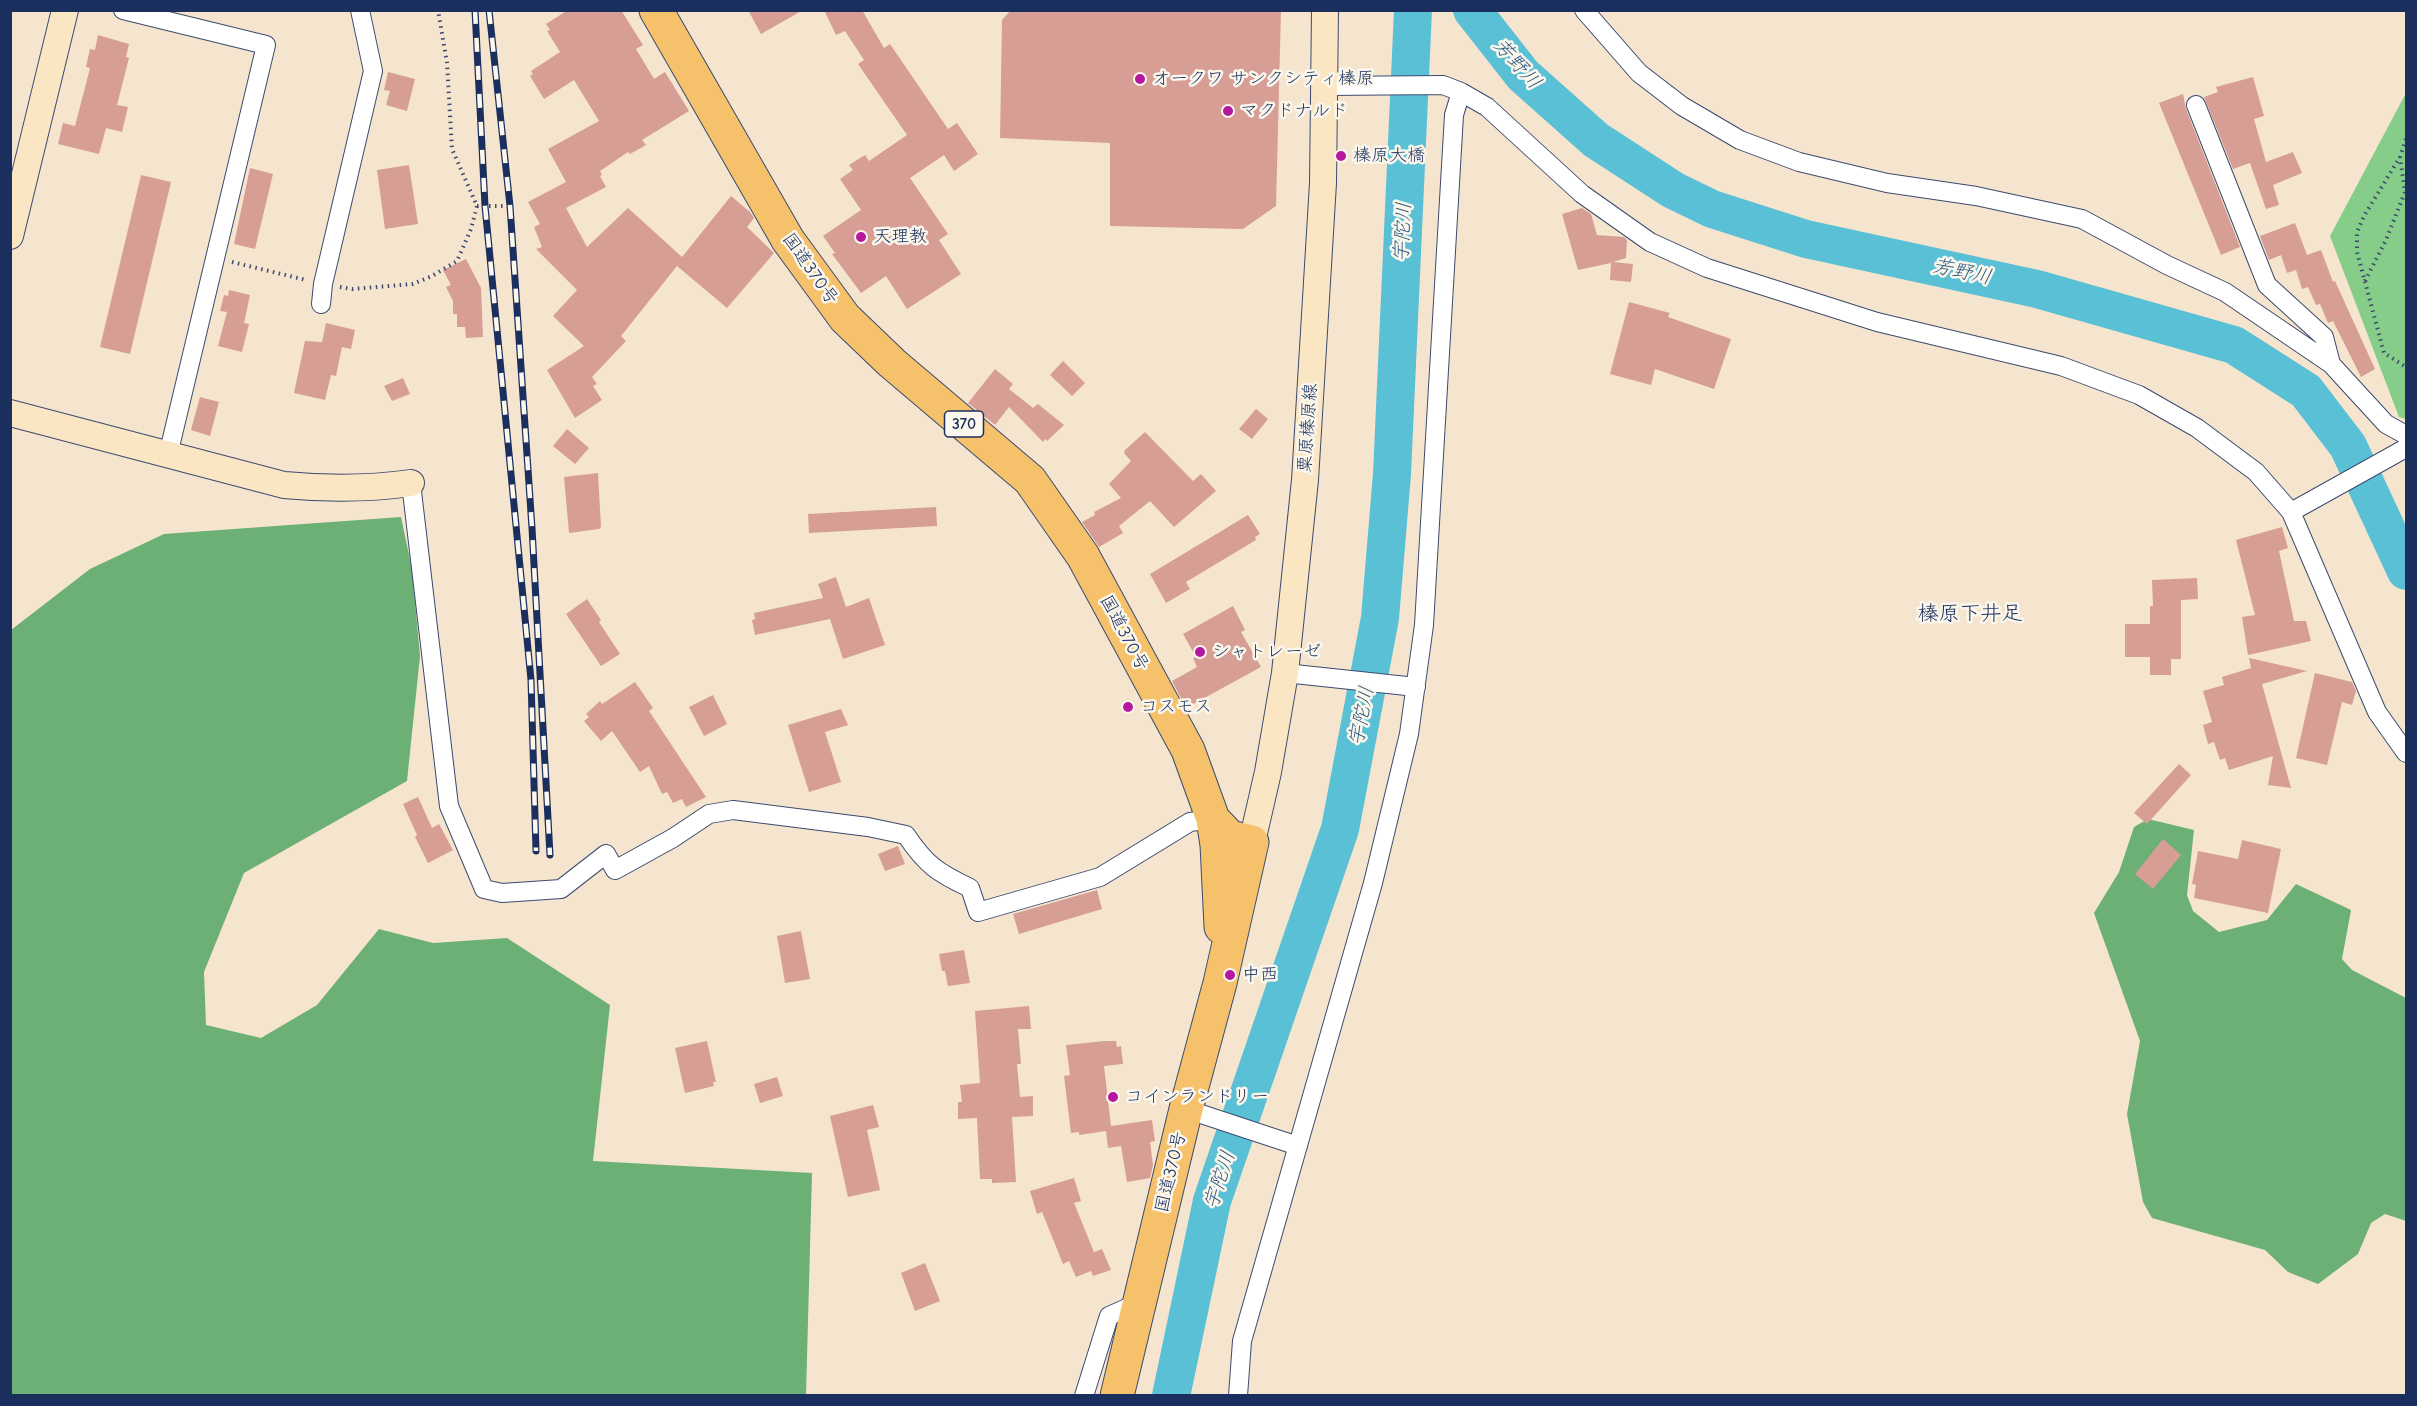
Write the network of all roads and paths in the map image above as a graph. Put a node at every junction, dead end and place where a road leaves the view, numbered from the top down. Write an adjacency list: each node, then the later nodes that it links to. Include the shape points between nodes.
1 (65, 10): 17 (main road)
2 (123, 10): 8 (street)
3 (360, 10): 20 (street, via 373,71)
4 (438, 10): 15 (path, via 447,63 452,149)
5 (656, 10): 33 (highway, 国道370号 / 370, via 788,240 845,318 1030,480 1083,556 1188,750)
6 (1325, 10): 9 (main road, 粟原榛原線)
7 (1584, 10): 22 (street, via 1639,73 1682,106 1740,140 1799,162 1887,183 1976,196 2082,219 2225,292)
8 (157, 15): 18 (street, via 266,45)
9 (1325, 86): 10 (street, via 1443,86); 30 (main road, 粟原榛原線, via 1305,480)
10 (1461, 92): 29 (street, via 1487,107 1582,194 1650,242 1707,268 1877,322 2061,366 2139,395 2197,428 2256,471); 31 (street, via 1454,115 1424,625)
11 (2196, 105): 22 (street, via 2267,285 2324,337)
12 (2406, 139): 13 (path)
13 (2400, 157): 14 (path); 19 (path, via 2357,232 2357,252)
14 (2406, 194): 19 (path)
15 (477, 206): 16 (path); 20 (path, via 457,261 432,276 413,284 352,289)
16 (510, 206)
17 (10, 236)
18 (214, 257): 20 (path); 27 (street)
19 (2365, 282): 23 (path, via 2384,354)
20 (323, 284): 21 (street)
21 (321, 304)
22 (2331, 364): 25 (street, via 2386,424)
23 (2406, 367)
24 (10, 413): 27 (main road)
25 (2406, 435)
26 (2401, 450): 29 (street)
27 (168, 455): 28 (main road, via 284,484 326,489)
28 (411, 483): 33 (street, via 449,806 484,889 501,893 561,889 606,854 615,870 709,814 733,810 906,835 936,872 970,888 978,912 1100,877 1190,822)
29 (2291, 512): 32 (street, via 2377,712)
30 (1285, 673): 31 (street); 34 (main road, 粟原榛原線)
31 (1412, 687): 37 (street, via 1409,734 1373,883)
32 (2406, 753)
33 (1213, 819): 34 (highway, 国道370号 / 370, via 1230,837); 35 (highway, via 1221,912)
34 (1252, 842): 35 (highway, 国道370号)
35 (1220, 983): 36 (highway, 国道370号)
36 (1194, 1111): 37 (street); 38 (highway, 国道370号)
37 (1295, 1145): 41 (street, via 1242,1341)
38 (1140, 1302): 39 (street, via 1109,1316); 40 (highway, 国道370号)
39 (1084, 1395)
40 (1118, 1395)
41 (1238, 1395)

